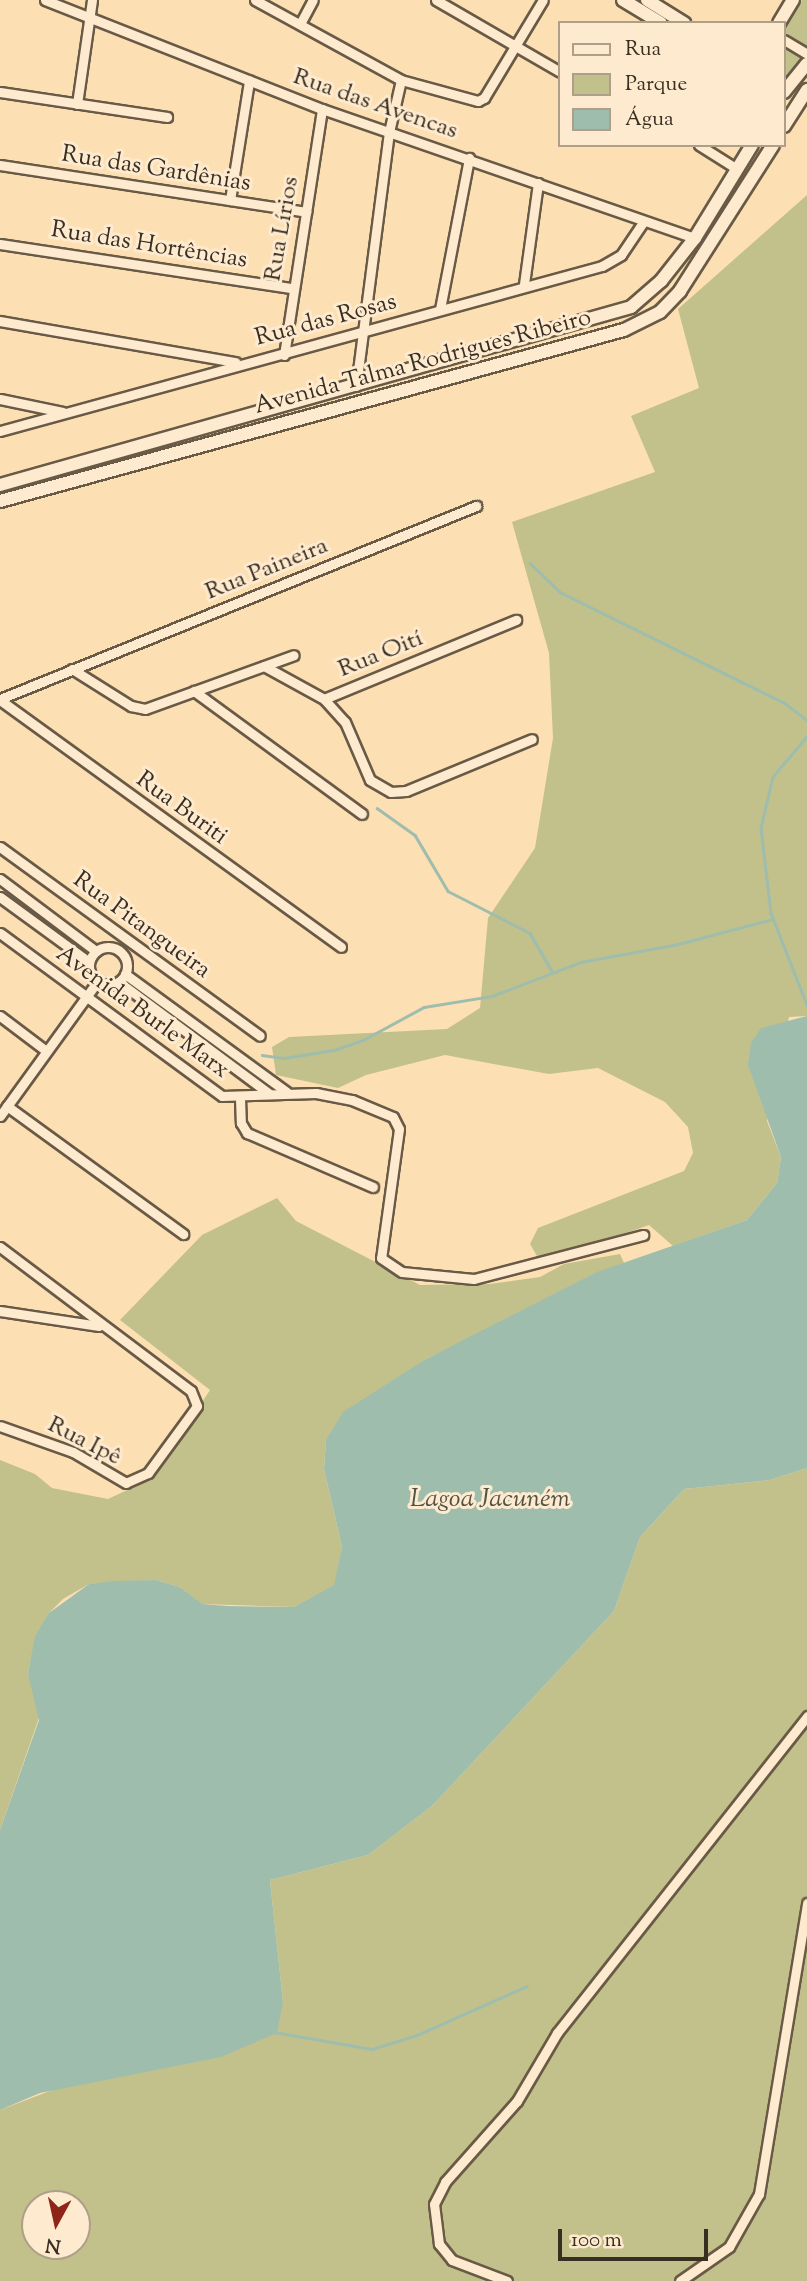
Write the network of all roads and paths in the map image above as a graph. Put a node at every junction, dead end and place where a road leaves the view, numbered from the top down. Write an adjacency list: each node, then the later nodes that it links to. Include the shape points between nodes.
1 (45, 0): 10 (street, Rua das Avencas)
2 (92, 0): 10 (street)
3 (255, 0): 14 (street)
4 (313, 0): 14 (street)
5 (436, 0): 16 (street)
6 (543, 0): 16 (street)
7 (622, 0): 11 (main road)
8 (647, 0): 12 (main road)
9 (793, 0): 13 (main road)
10 (88, 17): 21 (street, Rua das Avencas); 25 (street)
11 (658, 21)
12 (681, 21)
13 (780, 21)
14 (300, 24): 20 (street)
15 (786, 41): 17 (street)
16 (515, 48): 19 (street); 20 (street, via 484,98 468,101)
17 (807, 54)
18 (807, 64): 22 (main road)
19 (558, 71)
20 (401, 80): 29 (street)
21 (249, 81): 26 (street, Rua das Avencas); 37 (street)
22 (786, 86)
23 (807, 90): 28 (main road)
24 (0, 92): 25 (street)
25 (76, 104): 27 (street)
26 (323, 110): 29 (street, Rua das Avencas); 38 (street, Rua Lírios)
27 (167, 117)
28 (786, 123)
29 (389, 132): 33 (street, Rua das Avencas); 46 (street)
30 (704, 147): 35 (street)
31 (751, 147): 35 (main road, Avenida Talma Rodrigues Ribeiro)
32 (772, 147): 54 (main road, Avenida Talma Rodrigues Ribeiro, via 680,291 660,312 624,330)
33 (469, 158): 36 (street, Rua das Avencas); 44 (street)
34 (0, 165): 37 (street, Rua das Gardênias)
35 (737, 169): 40 (main road, Avenida Talma Rodrigues Ribeiro)
36 (538, 183): 39 (street, Rua das Avencas); 42 (street)
37 (230, 200): 38 (street, Rua das Gardênias)
38 (306, 212): 43 (street, Rua Lírios)
39 (643, 222): 40 (street, Rua das Avencas); 42 (street, Rua das Rosas, via 621,256 602,266)
40 (695, 237): 49 (main road, Avenida Talma Rodrigues Ribeiro, via 661,281 631,307)
41 (0, 244): 43 (street, Rua das Hortências)
42 (524, 284): 44 (street, Rua das Rosas)
43 (291, 288): 47 (street, Rua Lírios)
44 (440, 309): 46 (street, Rua das Rosas)
45 (0, 321): 48 (street)
46 (362, 334): 47 (street, Rua das Rosas); 49 (street)
47 (284, 355): 48 (street, Rua das Rosas)
48 (240, 363): 51 (street, Rua das Rosas)
49 (356, 386): 53 (main road, Avenida Talma Rodrigues Ribeiro)
50 (0, 399): 51 (street)
51 (64, 412): 52 (street, Rua das Rosas)
52 (0, 431)
53 (0, 485)
54 (0, 501)
55 (476, 506): 59 (street, Rua Paineira)
56 (516, 620): 61 (street, Rua Oití)
57 (294, 655): 58 (street)
58 (264, 666): 60 (street); 61 (street, Rua Oití)
59 (72, 669): 60 (street, via 131,706 145,709); 62 (street, Rua Paineira)
60 (194, 691): 64 (street)
61 (324, 699): 63 (street, via 345,722 370,780 391,792 406,791)
62 (0, 700): 70 (street, Rua Buriti)
63 (532, 739)
64 (362, 814)
65 (0, 847): 69 (street, Rua Pitangueira)
66 (0, 879): 71 (street, Avenida Burle Marx)
67 (0, 897): 73 (street, Avenida Burle Marx)
68 (0, 933): 76 (street, Avenida Burle Marx)
69 (128, 941): 72 (street); 78 (street, Rua Pitangueira)
70 (341, 947)
71 (96, 951): 72 (street, via 108,947); 73 (street)
72 (121, 951): 74 (street, via 127,961)
73 (89, 962): 75 (street)
74 (122, 978): 75 (street); 80 (street, Avenida Burle Marx); 81 (street, Avenida Burle Marx)
75 (97, 982): 76 (street)
76 (84, 996): 79 (street); 82 (street, Avenida Burle Marx, via 211,1090)
77 (0, 1016): 79 (street)
78 (260, 1036)
79 (45, 1050): 83 (street)
80 (286, 1091): 81 (street, Avenida Burle Marx); 87 (street, Avenida Burle Marx, via 352,1100 398,1122 380,1258 402,1272 474,1279)
81 (270, 1094): 82 (street, Avenida Burle Marx)
82 (240, 1098): 85 (street, via 240,1123 247,1133)
83 (7, 1106): 84 (street); 86 (street)
84 (0, 1116)
85 (373, 1187)
86 (183, 1234)
87 (643, 1235)
88 (0, 1247): 90 (street)
89 (0, 1311): 90 (street)
90 (101, 1326): 91 (street, Rua Ipê, via 196,1398 195,1414 148,1473 135,1482 120,1482 73,1452)
91 (0, 1426)
92 (807, 1716): 94 (street, via 564,2023 517,2101 445,2182 433,2204 439,2244 452,2260)
93 (807, 1903): 95 (street, via 760,2194 729,2247)
94 (507, 2281)
95 (680, 2281)

